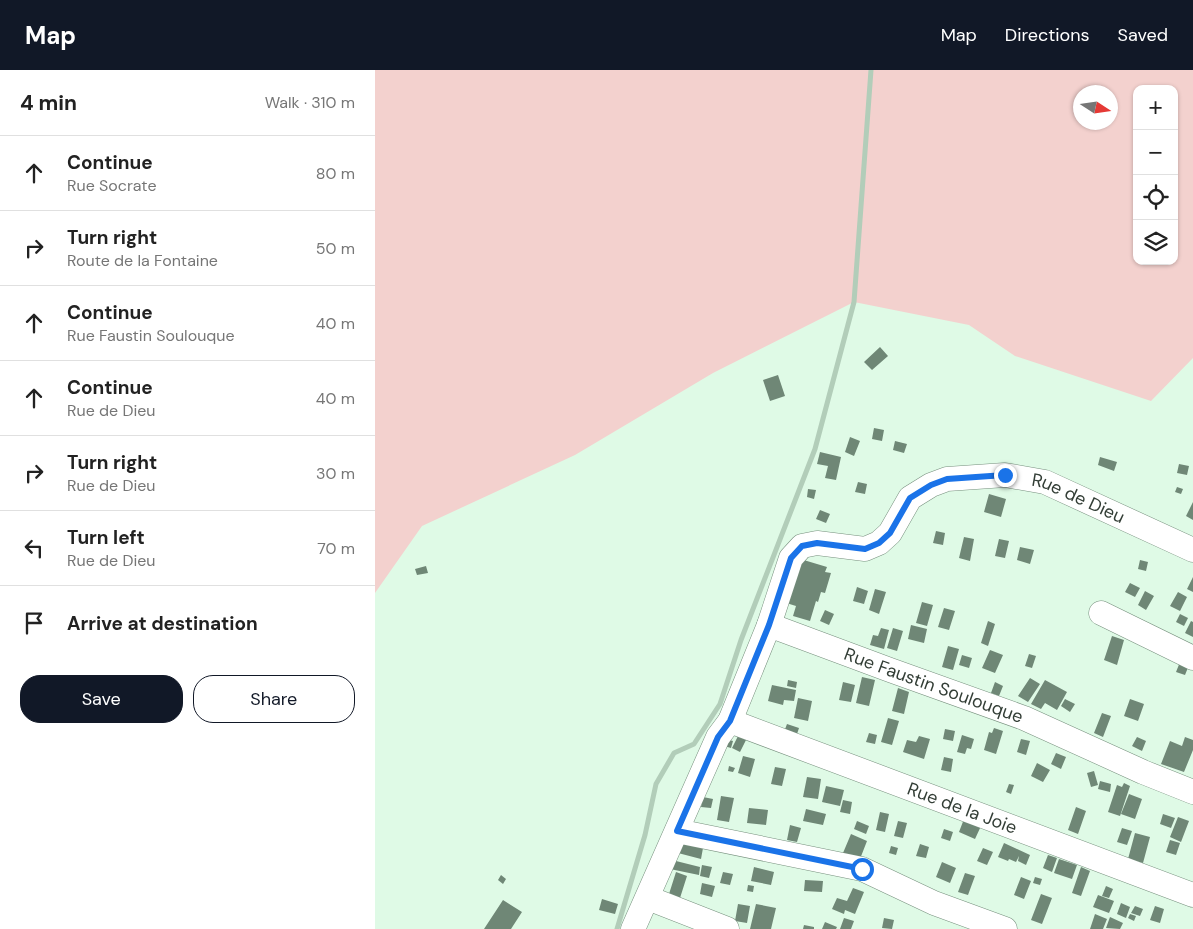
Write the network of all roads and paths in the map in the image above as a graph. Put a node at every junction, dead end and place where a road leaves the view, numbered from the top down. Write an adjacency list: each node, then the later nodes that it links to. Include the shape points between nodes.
1 (1193, 550): 3 (street, Rue de Dieu, via 1045,482 1005,475 947,479 910,498 890,533 879,543 865,549 817,543 802,546 791,558)
2 (1101, 613): 4 (street)
3 (769, 625): 5 (street); 6 (street, Rue Faustin Soulouque, via 1024,718)
4 (1193, 658)
5 (730, 721): 7 (street, via 718,737); 8 (street, Rue de la Joie)
6 (1193, 792)
7 (677, 831): 9 (street); 12 (street, via 862,869 933,903)
8 (1193, 895)
9 (647, 898): 10 (street); 11 (street)
10 (633, 929)
11 (727, 929)
12 (1005, 929)

